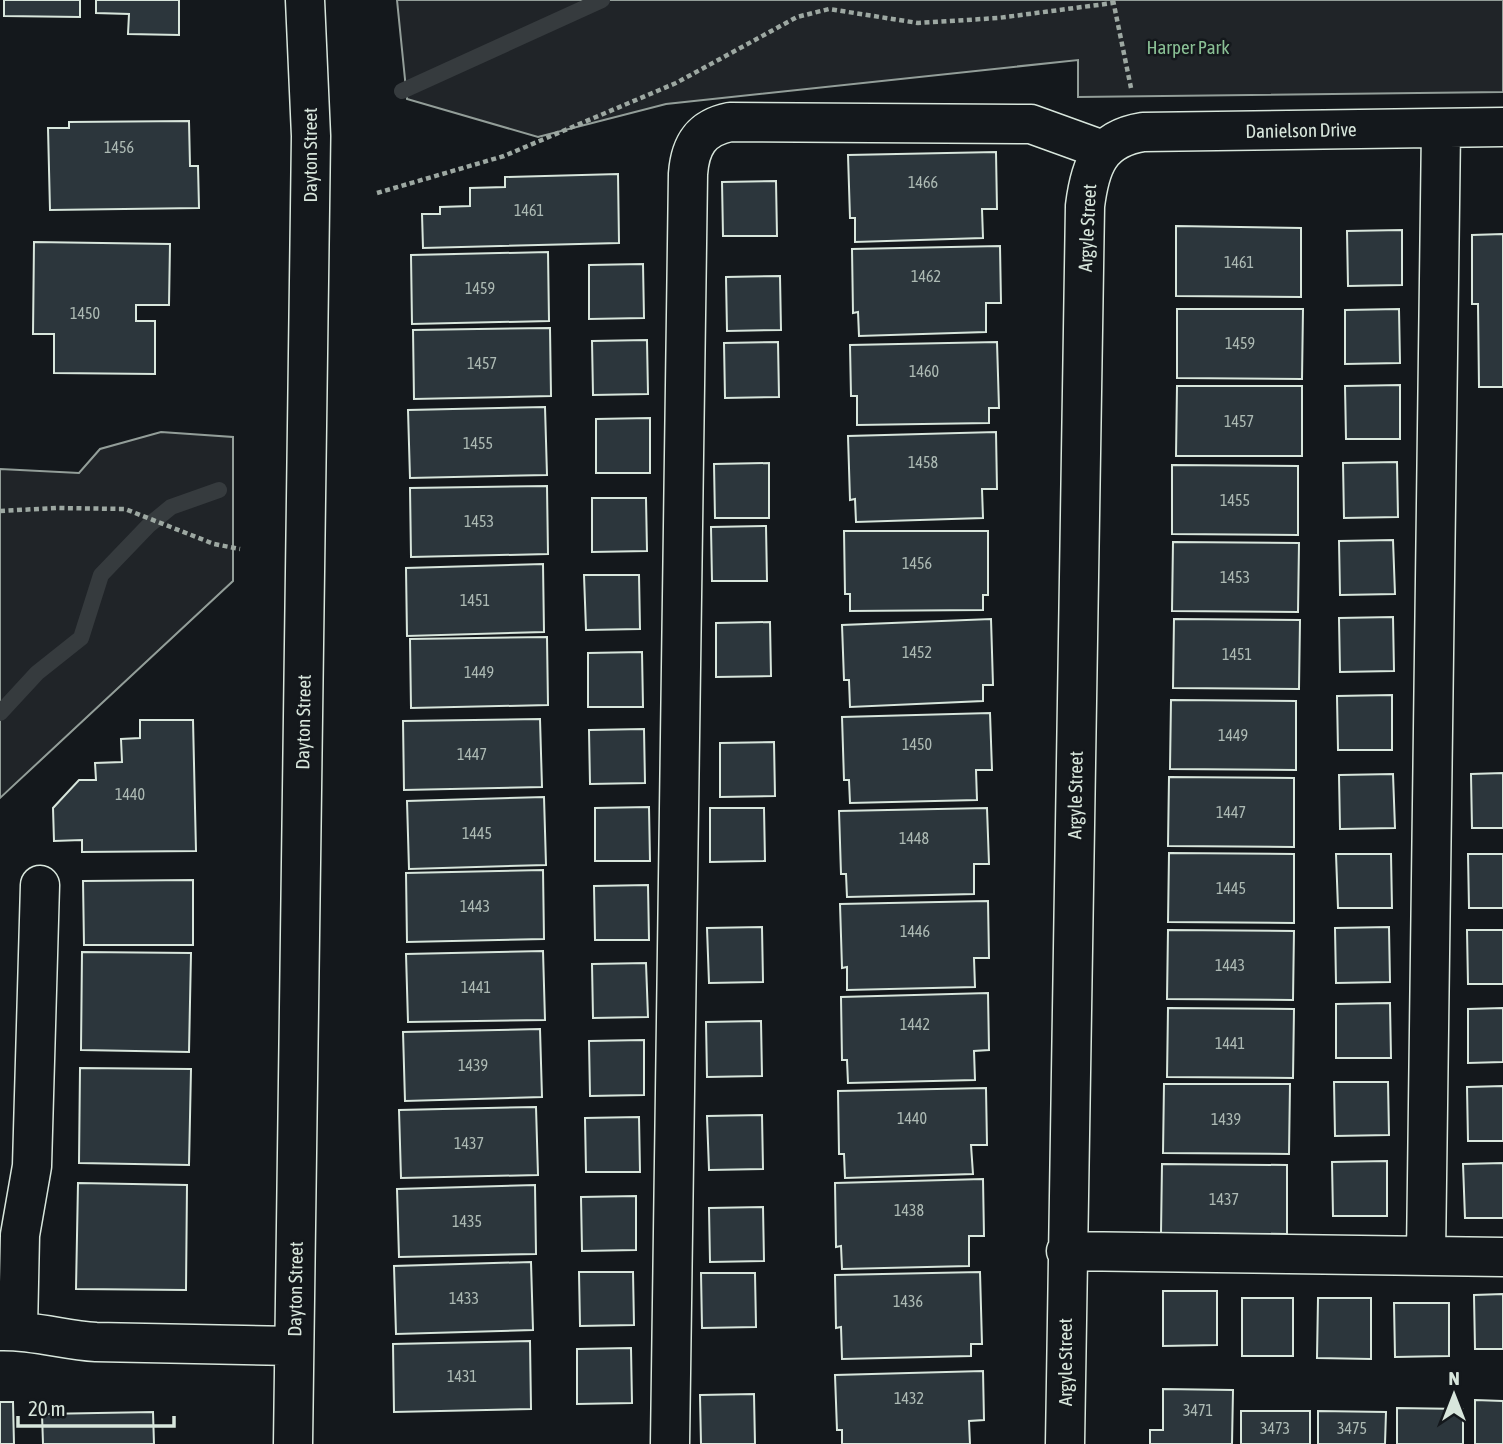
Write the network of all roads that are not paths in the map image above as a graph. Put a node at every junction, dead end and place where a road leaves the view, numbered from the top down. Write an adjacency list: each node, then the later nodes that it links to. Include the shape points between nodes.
1 (304, 0): 11 (street, Dayton Street, via 311,136)
2 (1503, 128): 3 (street, Danielson Drive)
3 (1441, 129): 4 (street, Danielson Drive, via 1160,131); 8 (street)
4 (1116, 142): 7 (street, Argyle Street, via 1088,182 1085,206); 13 (street, via 1031,124 730,122 699,136 691,152)
5 (40, 885): 6 (street)
6 (17, 1128): 10 (street, via 32,1166)
7 (1066, 1251): 8 (street); 14 (street, Argyle Street)
8 (1426, 1255): 9 (street)
9 (1503, 1257)
10 (9, 1330): 11 (street, via 73,1341)
11 (294, 1346): 12 (street, Dayton Street)
12 (293, 1444)
13 (670, 1444)
14 (1065, 1444)

